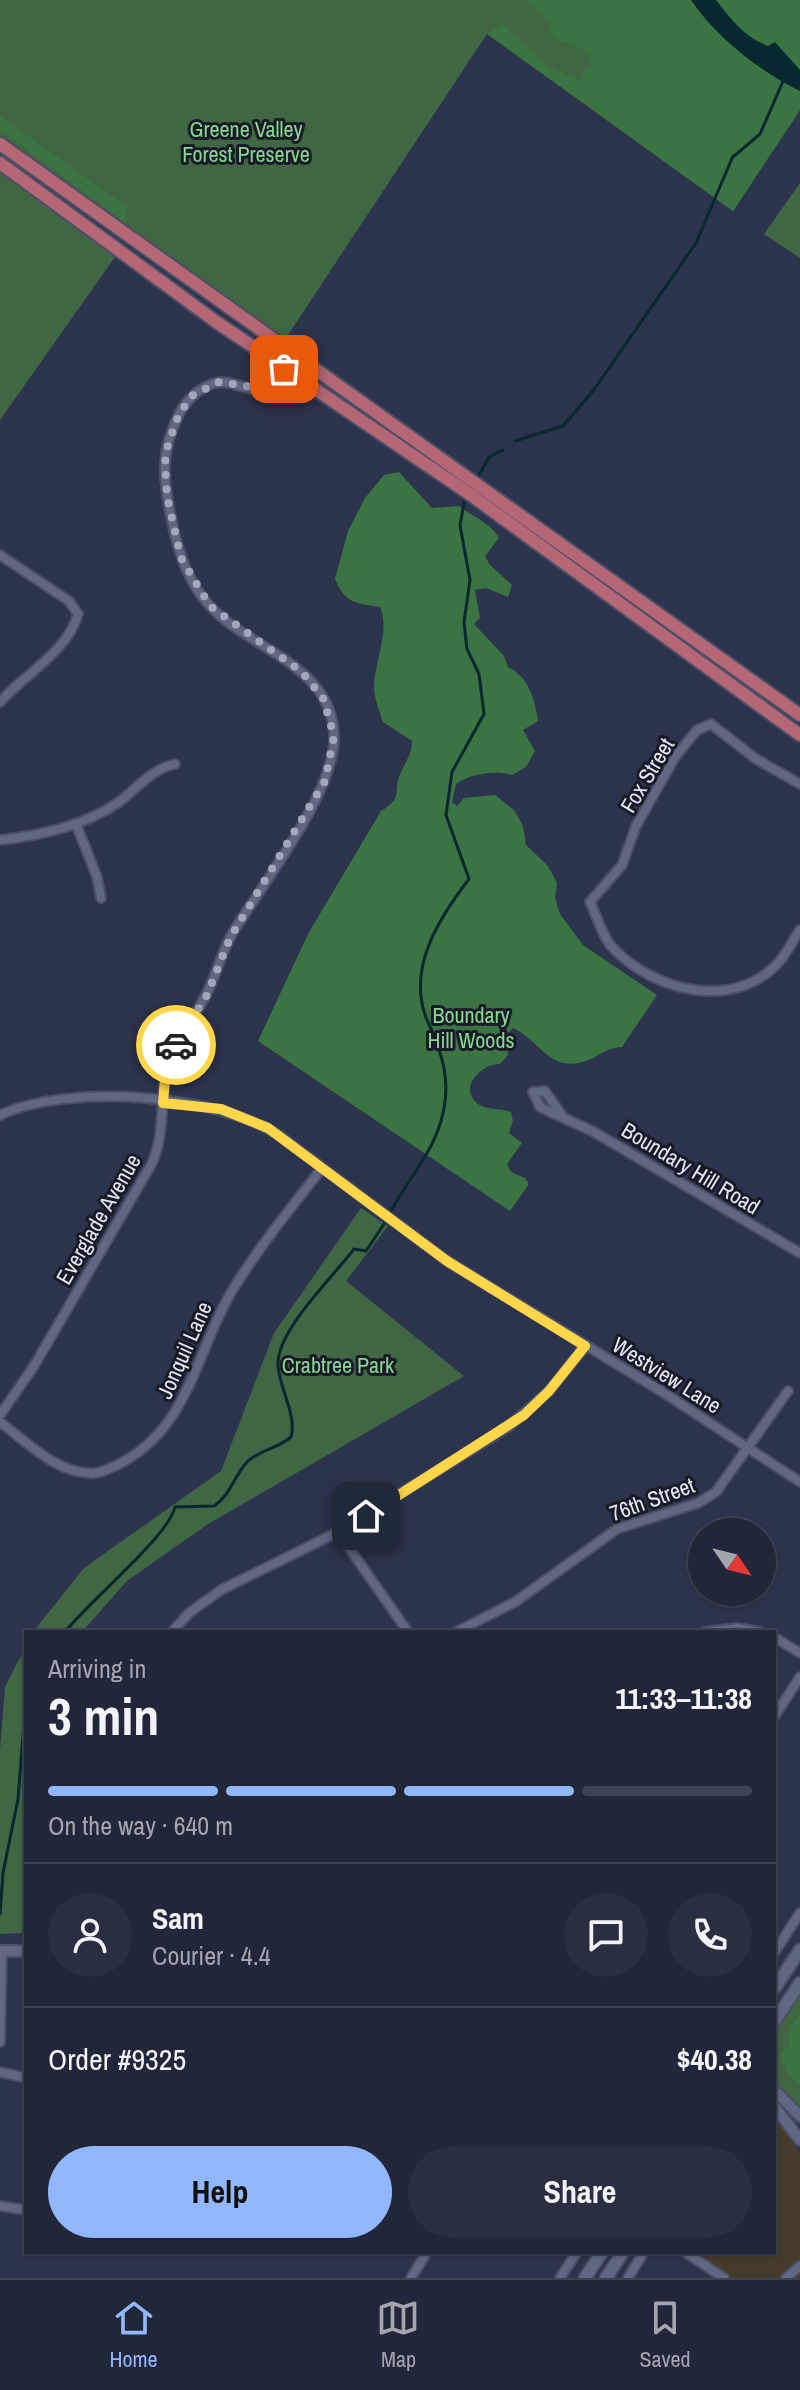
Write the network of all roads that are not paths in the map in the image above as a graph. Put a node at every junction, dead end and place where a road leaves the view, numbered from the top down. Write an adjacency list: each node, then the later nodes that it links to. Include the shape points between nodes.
1 (0, 144): 3 (main road)
2 (0, 163): 4 (main road)
3 (294, 356): 4 (street, Everglade Avenue); 7 (main road)
4 (284, 369): 8 (main road, via 464,490); 15 (street, Everglade Avenue, via 265,389 219,382 193,395 173,427 165,478 175,539 196,586 222,616 312,682 333,724 332,759 325,781 230,938 207,995 175,1047 166,1068)
5 (0, 555): 6 (street, via 69,601 78,614 60,644)
6 (0, 702)
7 (800, 715)
8 (800, 735)
9 (175, 764): 11 (street, via 159,768 119,801)
10 (800, 784): 14 (street, Fox Street, via 711,724 697,730 675,757 636,826 622,865 590,902 612,946 655,978 701,993 756,979 779,962)
11 (76, 824): 12 (street); 13 (street)
12 (0, 840)
13 (101, 898)
14 (800, 930)
15 (163, 1103): 16 (street, Westview Lane, via 74,1097 44,1100); 18 (street, Westview Lane, via 221,1109 253,1120); 22 (street, Everglade Avenue, via 160,1140 151,1165)
16 (0, 1115)
17 (563, 1117): 19 (street, Boundary Hill Road)
18 (322, 1168): 20 (street, Westview Lane, via 447,1261); 23 (street, Jonquil Lane, via 236,1285 182,1403 146,1446 97,1473 79,1472 56,1463)
19 (800, 1253)
20 (585, 1346): 24 (street, Westview Lane); 26 (street, via 524,1415)
21 (788, 1391): 24 (street, 76th Street)
22 (0, 1415)
23 (0, 1422)
24 (749, 1449): 25 (street, Westview Lane); 29 (street, 76th Street, via 725,1484 707,1498 617,1529 515,1602)
25 (800, 1482)
26 (338, 1532): 27 (street, via 221,1590); 28 (street)
27 (174, 1630)
28 (407, 1630)
29 (460, 1630)
30 (721, 1630): 31 (street)
31 (748, 1630)
32 (776, 1638): 33 (street)
33 (800, 1653)
34 (800, 1677): 35 (street)
35 (776, 1714)
36 (800, 1913): 37 (street)
37 (776, 1950)
38 (800, 1950): 42 (main road)
39 (1, 1951): 40 (street); 44 (street)
40 (24, 1951)
41 (800, 1983): 43 (main road)
42 (776, 1986)
43 (776, 2019)
44 (0, 2042)
45 (0, 2072): 46 (street)
46 (24, 2078)
47 (776, 2092): 49 (street)
48 (776, 2109): 50 (street)
49 (800, 2116)
50 (800, 2140)
51 (0, 2206): 52 (street)
52 (24, 2210)
53 (426, 2254): 60 (street)
54 (576, 2254): 61 (street)
55 (601, 2254): 62 (main road)
56 (622, 2254): 63 (main road)
57 (643, 2254): 64 (street)
58 (688, 2254): 65 (street)
59 (800, 2266): 66 (street)
60 (411, 2278)
61 (560, 2278)
62 (585, 2278)
63 (606, 2278)
64 (628, 2278)
65 (724, 2278)
66 (786, 2278)

